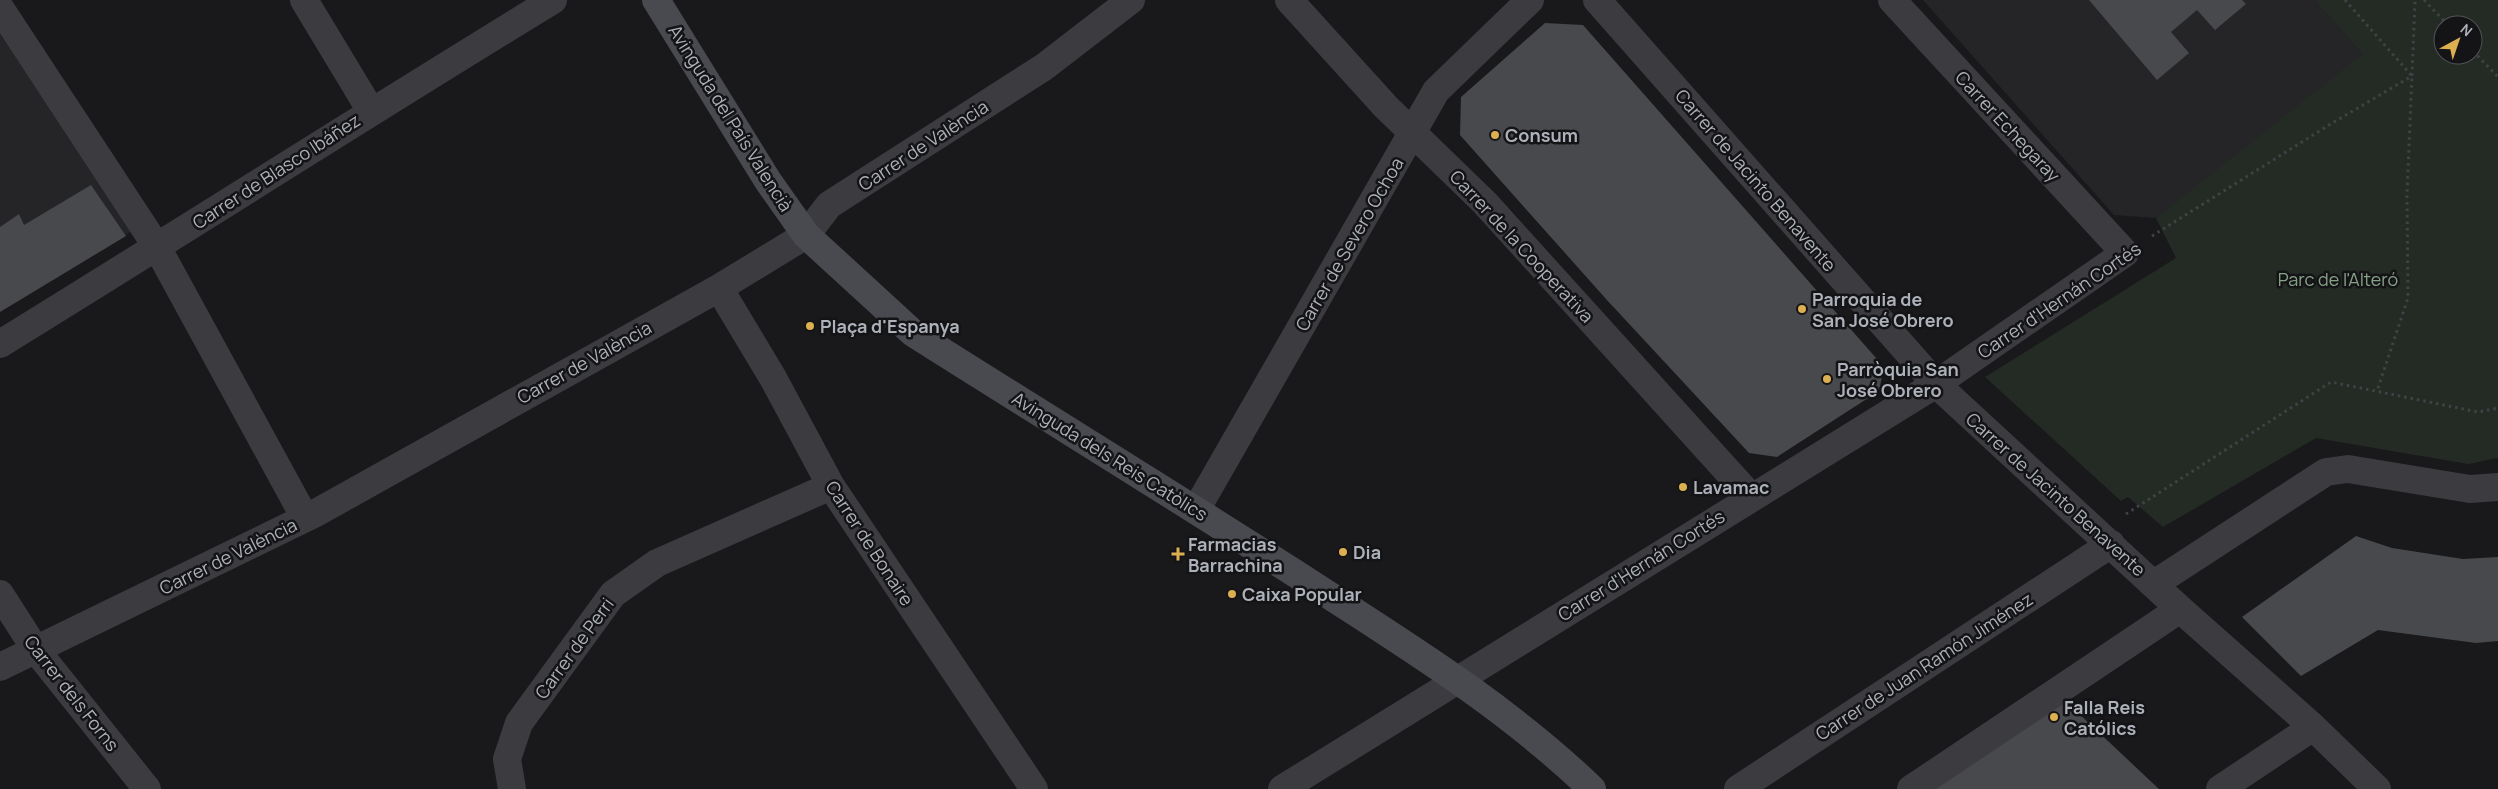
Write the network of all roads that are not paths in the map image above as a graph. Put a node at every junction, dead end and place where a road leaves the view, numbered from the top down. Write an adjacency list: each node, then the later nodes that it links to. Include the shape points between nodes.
1 (304, 0): 10 (street)
2 (553, 0): 10 (street, Carrer de Blasco Ibáñez)
3 (656, 0): 12 (street, Avinguda del País Valencià, via 768,181)
4 (1131, 0): 12 (street, Carrer de València, via 1044,67 829,205)
5 (1289, 0): 11 (street, Carrer de la Cooperativa, via 1386,107)
6 (1530, 0): 11 (street, Carrer de Severo Ochoa, via 1436,90)
7 (1597, 0): 17 (street, Carrer de Jacinto Benavente)
8 (1892, 0): 14 (street, Carrer Echegaray)
9 (0, 8): 13 (street)
10 (371, 111): 13 (street, Carrer de Blasco Ibáñez)
11 (1414, 132): 20 (street, Carrer de la Cooperativa, via 1485,203); 21 (street, Carrer de Severo Ochoa)
12 (806, 235): 15 (street, Carrer de València); 21 (street, Avinguda dels Reis Catòlics, via 913,333)
13 (157, 247): 16 (street, Carrer de Blasco Ibáñez); 22 (street)
14 (2125, 253): 17 (street, Carrer d'Hernán Cortés)
15 (720, 288): 18 (street, Carrer de Bonaire); 22 (street, Carrer de València)
16 (0, 344)
17 (1936, 384): 20 (street, Carrer d'Hernán Cortés); 23 (street, Carrer de Jacinto Benavente)
18 (831, 486): 33 (street, Carrer de Perri, via 656,563 613,594 519,723 507,759); 34 (street, Carrer de Bonaire)
19 (2498, 487): 24 (street, via 2470,489 2348,468 2326,472)
20 (1751, 497): 29 (street, Carrer d'Hernán Cortés)
21 (1196, 510): 29 (street, Avinguda dels Reis Catòlics)
22 (305, 518): 27 (street, Carrer de València)
23 (2110, 544): 24 (street, Carrer de Jacinto Benavente); 36 (street, Carrer de Juan Ramón Jiménez)
24 (2154, 584): 26 (street, Carrer de Jacinto Benavente)
25 (0, 594): 27 (street, Carrer dels Forns)
26 (2180, 609): 30 (street, Carrer de Jacinto Benavente); 37 (street)
27 (36, 650): 28 (street, Carrer de València); 32 (street, Carrer dels Forns)
28 (0, 667)
29 (1458, 680): 31 (street, Carrer d'Hernán Cortés); 35 (street, Avinguda dels Reis Catòlics, via 1553,752)
30 (2313, 727): 38 (street); 39 (street, Carrer de Jacinto Benavente)
31 (1300, 785)
32 (147, 789)
33 (512, 789)
34 (1032, 789)
35 (1592, 789)
36 (1738, 789)
37 (1911, 789)
38 (2220, 789)
39 (2377, 789)

